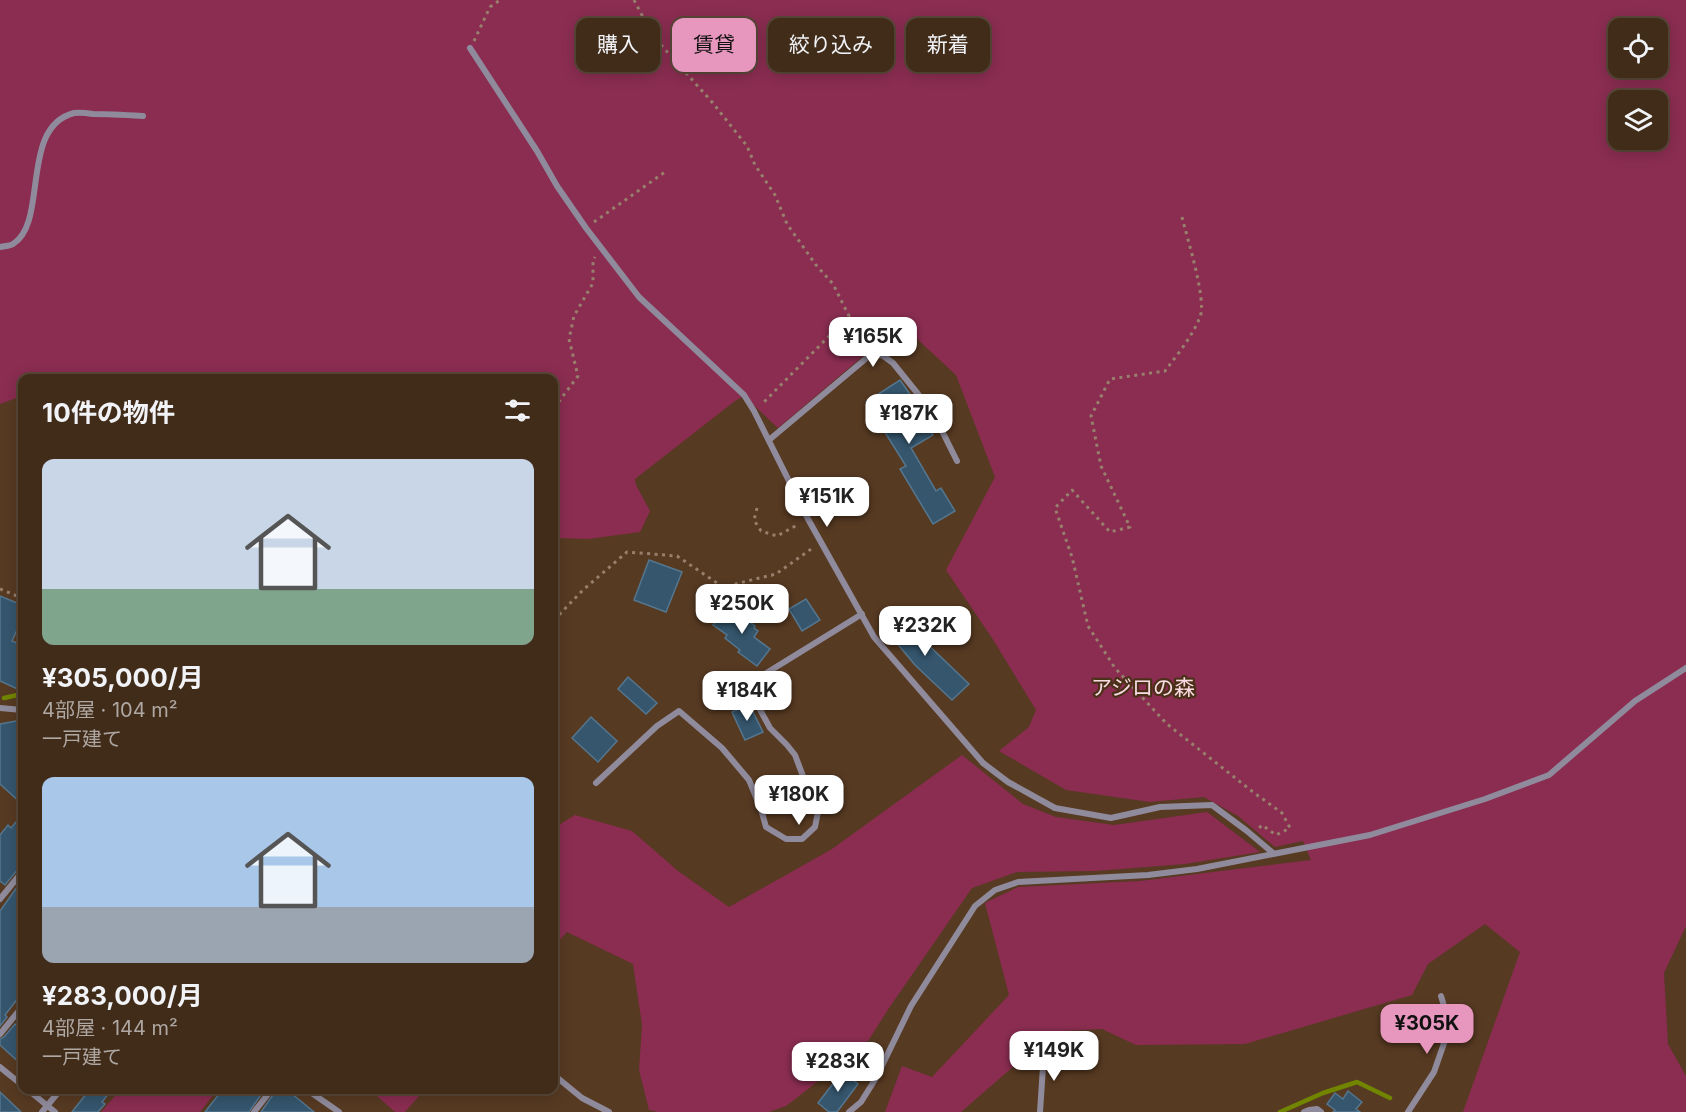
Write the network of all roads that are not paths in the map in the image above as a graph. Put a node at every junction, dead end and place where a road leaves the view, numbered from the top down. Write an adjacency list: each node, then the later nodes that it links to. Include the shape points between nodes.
1 (470, 48): 4 (street, via 585,228 639,297 744,396)
2 (143, 116): 3 (street, via 75,113 49,130 39,155 30,215 23,234 13,245)
3 (0, 247)
4 (769, 440): 5 (street, via 869,356 882,355 918,394); 6 (street)
5 (957, 461)
6 (862, 614): 10 (street, via 755,680 757,704 770,728 795,755 818,812 815,827 802,839 786,839 766,826 749,780 722,748 679,711 657,726); 11 (street, via 874,637 983,763 1008,782 1055,808 1112,818 1160,807 1212,805)
7 (1686, 668): 11 (street, via 1635,701 1549,775 1370,835)
8 (0, 708): 9 (street)
9 (18, 710)
10 (596, 783)
11 (1273, 853): 31 (street, via 1148,875 1018,882 995,890 975,906 911,1006 876,1078 861,1102)
12 (18, 877): 13 (street)
13 (0, 899)
14 (1441, 996): 35 (street, via 1450,1026 1434,1072)
15 (18, 1012): 16 (street)
16 (0, 1034)
17 (1039, 1059): 32 (street, via 1043,1067)
18 (0, 1066): 20 (street)
19 (558, 1078): 30 (street, via 582,1098)
20 (18, 1082)
21 (33, 1094): 25 (street)
22 (57, 1094): 25 (street)
23 (268, 1094): 28 (street)
24 (313, 1094): 29 (street)
25 (47, 1105): 26 (street); 27 (street)
26 (42, 1112)
27 (55, 1112)
28 (254, 1112)
29 (339, 1112)
30 (609, 1112)
31 (849, 1112)
32 (1040, 1112)
33 (1304, 1112): 34 (street)
34 (1321, 1112)
35 (1408, 1112)

